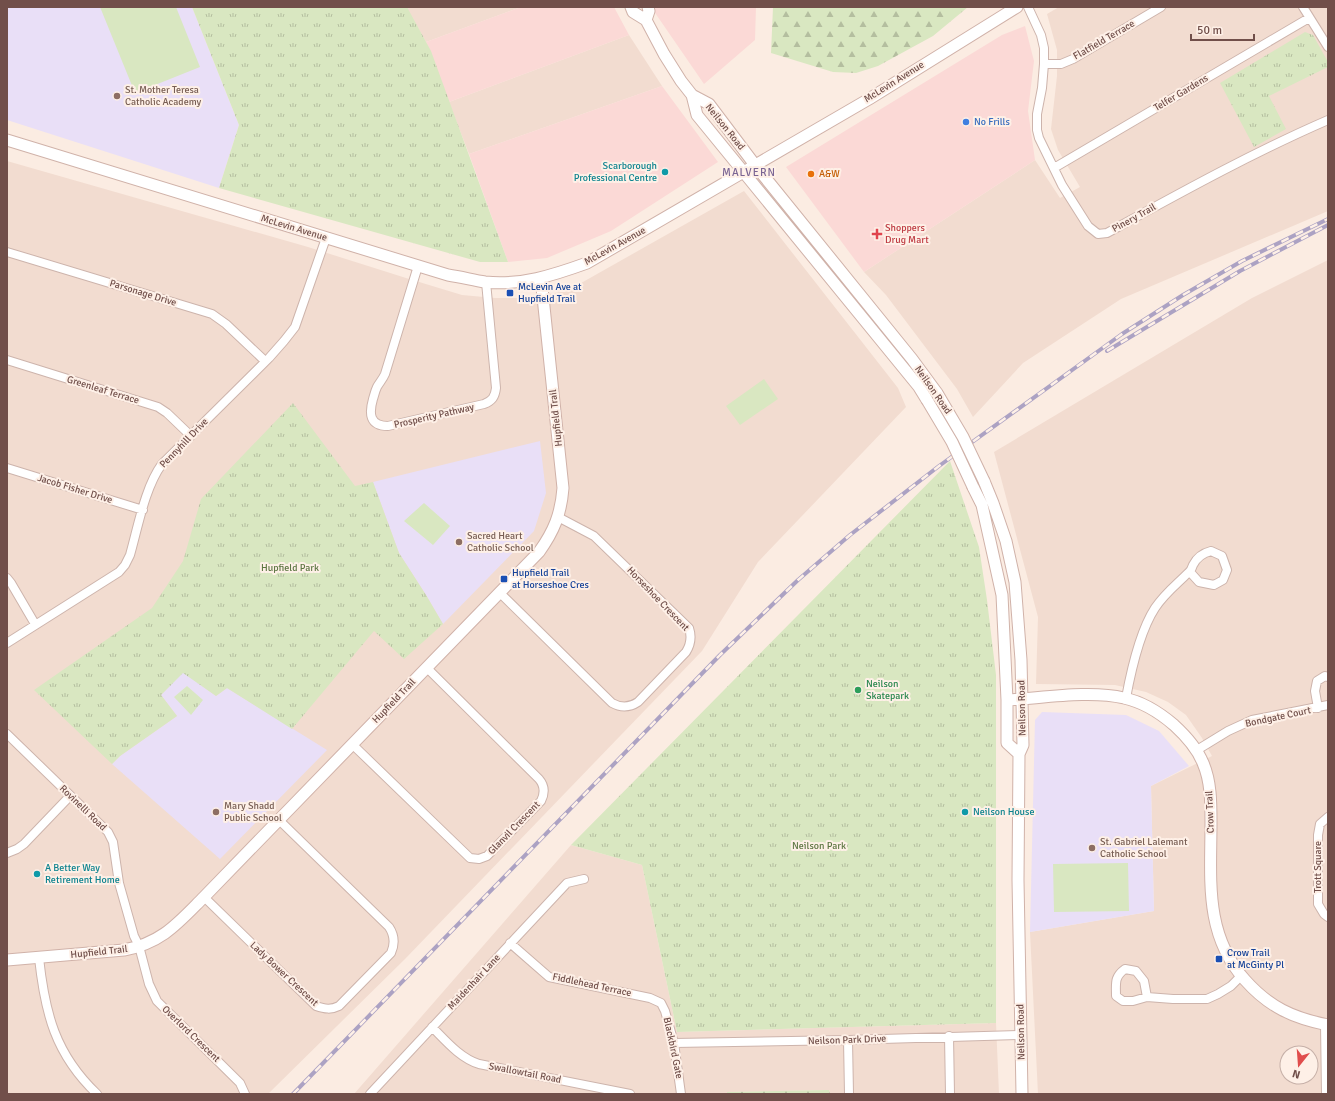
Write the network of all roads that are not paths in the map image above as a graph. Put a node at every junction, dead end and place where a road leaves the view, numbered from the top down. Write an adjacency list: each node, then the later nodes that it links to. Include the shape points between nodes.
1 (631, 7): 8 (street, Neilson Road)
2 (648, 7): 8 (street)
3 (1017, 7): 14 (street, McLevin Avenue, via 869,99)
4 (1028, 7): 10 (street, Pinery Trail, via 1041,35)
5 (1161, 7): 10 (street, Flatfield Terrace, via 1073,59 1061,64)
6 (1303, 7): 7 (street)
7 (1309, 18): 9 (street); 15 (street, Telfer Gardens)
8 (646, 20): 11 (street, Neilson Road, via 681,82)
9 (1328, 47)
10 (1044, 64): 15 (street, Pinery Trail, via 1037,130)
11 (692, 95): 14 (street, Neilson Road, via 709,104); 16 (street, Neilson Road, via 697,115)
12 (1328, 120): 15 (street, Pinery Trail, via 1258,152 1107,232 1098,234 1088,226)
13 (7, 140): 17 (street, McLevin Avenue)
14 (755, 165): 16 (street, McLevin Avenue); 36 (street, Neilson Road, bridge, via 912,359 937,393 963,436 994,503 1006,542 1015,582)
15 (1054, 168)
16 (744, 172): 20 (street, McLevin Avenue, via 587,263); 37 (street, Neilson Road, bridge, via 919,387 952,442 982,505 1002,595)
17 (326, 238): 19 (street, McLevin Avenue); 23 (street, Pennyhill Drive, via 295,327)
18 (7, 252): 23 (street, Parsonage Drive, via 212,314)
19 (418, 266): 21 (street, McLevin Avenue); 21 (street, Prosperity Pathway, via 385,374 377,387 370,410 373,420 382,426 484,404 494,397 496,388)
20 (541, 278): 21 (street, McLevin Avenue); 27 (street, Hupfield Trail, via 563,488)
21 (486, 282)
22 (7, 360): 24 (street, Greenleaf Terrace, via 158,407)
23 (265, 362): 24 (street, Pennyhill Drive)
24 (191, 436): 26 (street, Pennyhill Drive, via 156,472)
25 (7, 468): 26 (street, Jacob Fisher Drive)
26 (143, 510): 31 (street, Pennyhill Drive, via 130,555 119,572)
27 (558, 517): 30 (street, Hupfield Trail, via 549,538 539,552); 30 (street, Horseshoe Crescent, via 594,536 689,628 691,639 686,652 638,702 629,706 618,706)
28 (1190, 572): 28 (street, via 1199,582 1214,585 1223,580 1227,570 1222,556 1211,551 1196,559); 35 (street, via 1173,586 1147,622)
29 (7, 578): 31 (street)
30 (500, 593): 33 (street, Hupfield Trail)
31 (35, 624): 32 (street, Pennyhill Drive)
32 (7, 643)
33 (427, 668): 41 (street, Hupfield Trail); 41 (street, Glanvil Crescent, via 539,779 544,792 541,801 487,856 479,859 470,858)
34 (1328, 677): 39 (street, Bondgate Court, via 1317,681 1315,691)
35 (1126, 698): 36 (street, Crow Trail, via 1098,695); 42 (street, Crow Trail, via 1163,715)
36 (1023, 699): 37 (street, Crow Trail); 43 (street, Neilson Road, via 1023,745)
37 (1007, 700): 43 (street, Neilson Road, via 1007,744)
38 (1328, 705): 39 (street, Bondgate Court)
39 (1318, 708): 42 (street, Bondgate Court, via 1252,720)
40 (7, 734): 44 (street, Rovinelli Road)
41 (353, 744): 46 (street, Hupfield Trail)
42 (1197, 750): 55 (street, Crow Trail, via 1204,764 1211,798 1213,915 1222,945)
43 (1019, 754): 60 (street, Neilson Road)
44 (70, 796): 47 (street, via 24,844); 52 (street, Rovinelli Road, via 108,832 113,842 120,883)
45 (1328, 817): 50 (street, Trott Square, via 1320,824 1318,835 1318,904)
46 (279, 820): 49 (street, Hupfield Trail); 49 (street, Lady Bower Crescent, via 389,927 394,937 391,953 339,1006 325,1009 316,1006)
47 (7, 853)
48 (584, 879): 51 (street, Maidenhair Lane, via 567,883)
49 (204, 898): 52 (street, Hupfield Trail, via 163,936)
50 (1328, 917)
51 (510, 943): 57 (street, Fiddlehead Terrace, via 550,977 650,998); 59 (street, Maidenhair Lane)
52 (139, 946): 53 (street, Hupfield Trail, via 124,950); 65 (street, Overlord Crescent, via 148,984 157,1001 240,1083)
53 (39, 958): 54 (street, Hupfield Trail); 64 (street, via 45,1002 56,1036 67,1059)
54 (7, 960)
55 (1241, 976): 56 (street, via 1231,986 1207,999); 58 (street, Crow Trail, via 1268,1002 1280,1009 1291,1015)
56 (1147, 997): 56 (street, via 1144,981 1136,971 1125,969 1118,974 1116,996 1123,1001)
57 (661, 1003): 63 (street, Blackbird Gate)
58 (1326, 1024): 72 (street)
59 (432, 1027): 66 (street, Maidenhair Lane); 67 (street, Swallowtail Road, via 470,1061)
60 (1020, 1035): 61 (street, Neilson Park Drive); 71 (street, Neilson Road)
61 (949, 1036): 62 (street, Neilson Park Drive); 70 (street)
62 (848, 1040): 63 (street, Neilson Park Drive); 69 (street)
63 (674, 1043): 68 (street, Blackbird Gate)
64 (96, 1094)
65 (245, 1094)
66 (370, 1094)
67 (630, 1094)
68 (681, 1094)
69 (849, 1094)
70 (950, 1094)
71 (1022, 1094)
72 (1326, 1094)

